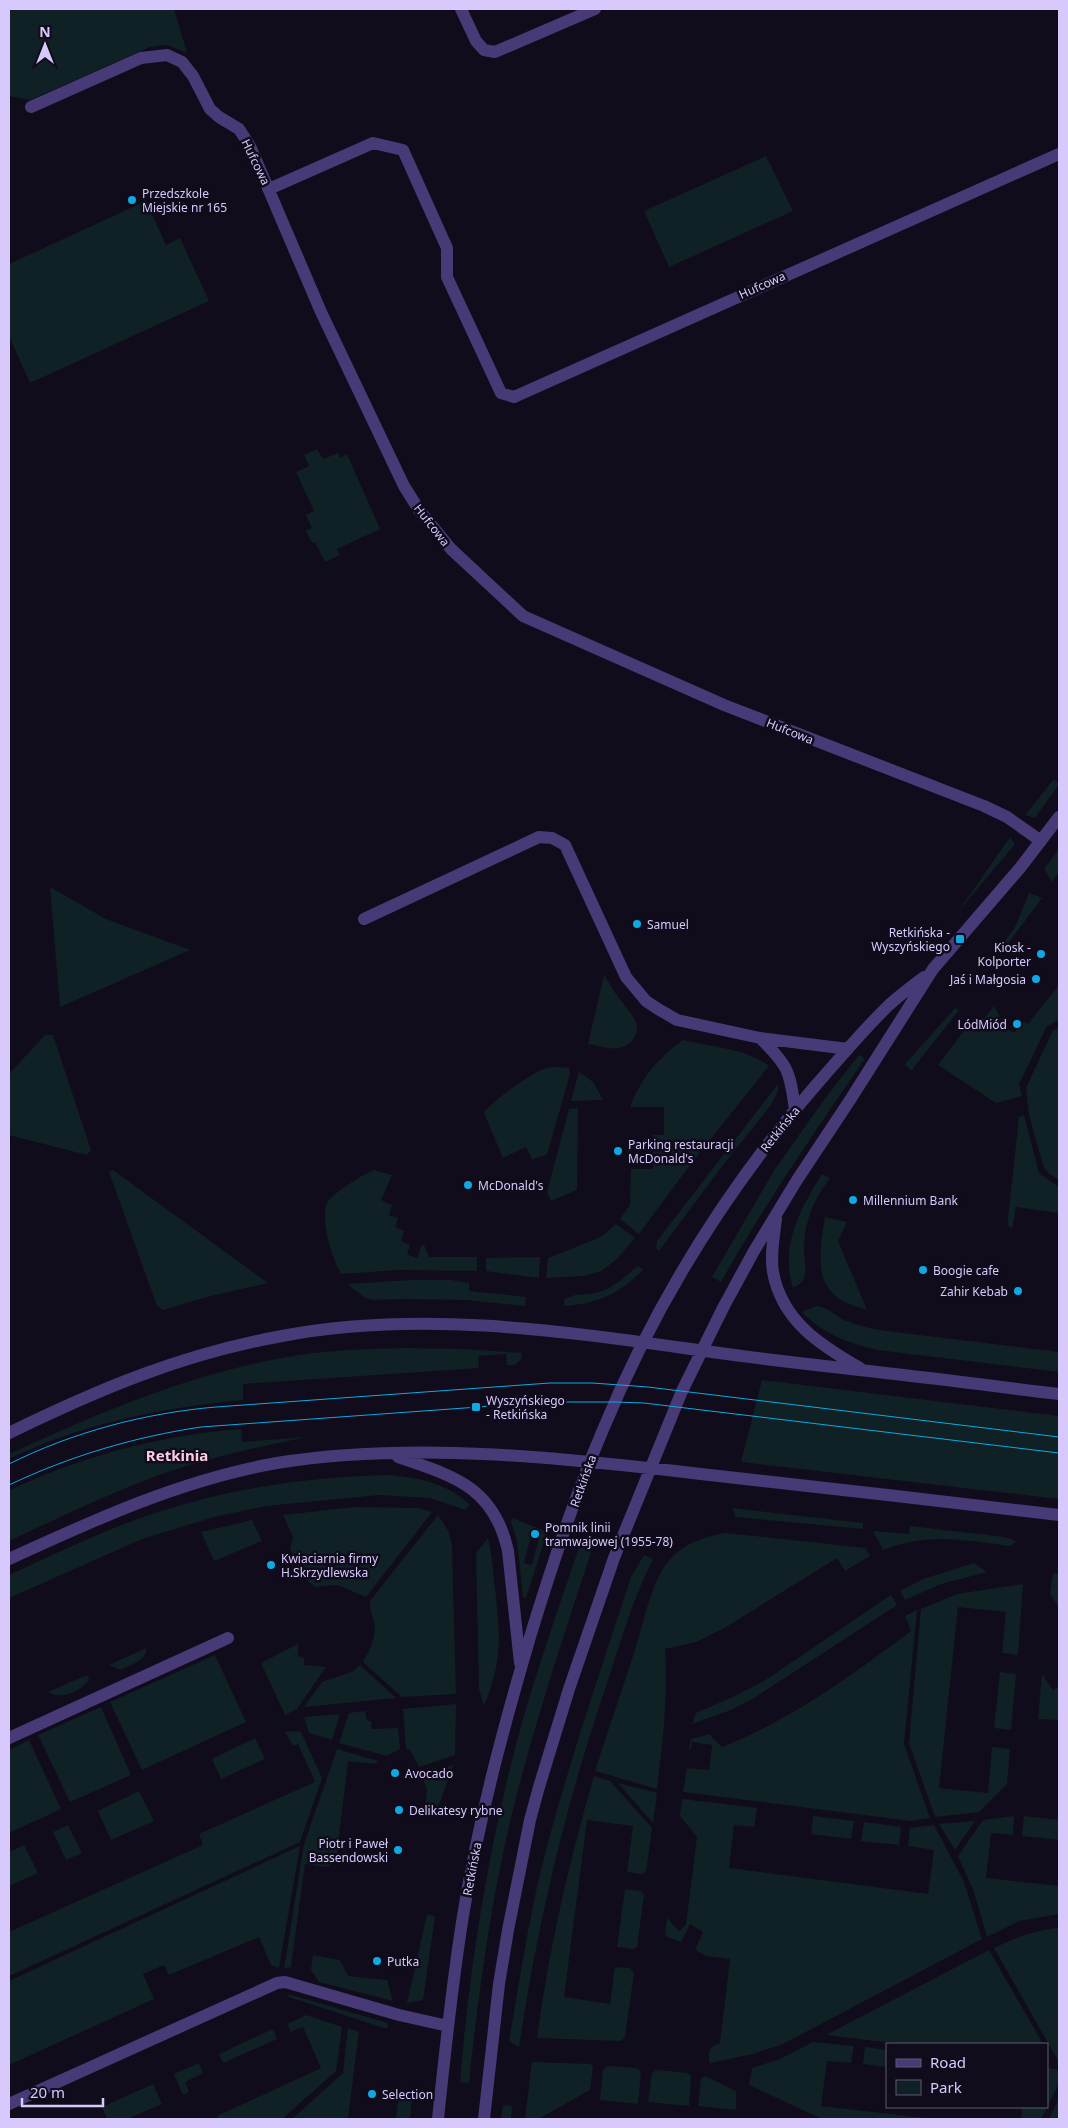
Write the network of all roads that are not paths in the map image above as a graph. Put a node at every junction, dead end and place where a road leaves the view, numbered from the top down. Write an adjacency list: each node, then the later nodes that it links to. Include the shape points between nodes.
1 (461, 9): 2 (street, via 476,41 484,50 495,52)
2 (595, 9)
3 (31, 107): 5 (street, Hufcowa, via 141,58 167,55 182,62 210,109 239,129)
4 (1059, 154): 5 (street, Hufcowa, via 514,397 501,393 447,276 447,248 403,150 373,143)
5 (269, 189): 7 (street, Hufcowa, via 321,312 404,486 451,549 523,616 724,705 984,806 1008,817)
6 (1059, 817): 7 (street, Retkińska)
7 (1041, 841): 9 (street, Retkińska)
8 (364, 918): 10 (street, via 539,838 552,838 564,845 626,977 646,1001 677,1020)
9 (934, 969): 11 (street, Retkińska, via 889,1006); 13 (street, Retkińska)
10 (760, 1038): 11 (street); 12 (street, via 781,1059 787,1071)
11 (848, 1049): 12 (street, Retkińska)
12 (795, 1110): 14 (street, Retkińska, via 743,1175 690,1258)
13 (776, 1214): 15 (street, Retkińska); 16 (street, via 773,1272 783,1301 793,1317 822,1345)
14 (644, 1344): 15 (street); 18 (street, via 537,1330 434,1324 338,1328 293,1334 226,1347 171,1363 75,1401); 20 (street, Retkińska)
15 (701, 1351): 16 (street); 21 (street, Retkińska)
16 (864, 1370): 17 (street)
17 (1059, 1394)
18 (9, 1433)
19 (386, 1454): 20 (street); 23 (street, via 275,1464 194,1484 94,1521); 25 (street, via 439,1471 474,1489 494,1514 508,1551)
20 (590, 1462): 21 (street); 25 (street, Retkińska)
21 (650, 1468): 22 (street); 30 (street, Retkińska, via 585,1642 530,1820 499,1984)
22 (1059, 1516)
23 (9, 1559)
24 (228, 1638): 26 (street)
25 (521, 1669): 27 (street, Retkińska, via 480,1828 463,1916)
26 (9, 1738)
27 (448, 2026): 28 (street, via 285,1982 277,1983); 29 (street, Retkińska)
28 (9, 2104)
29 (438, 2119)
30 (484, 2119)

